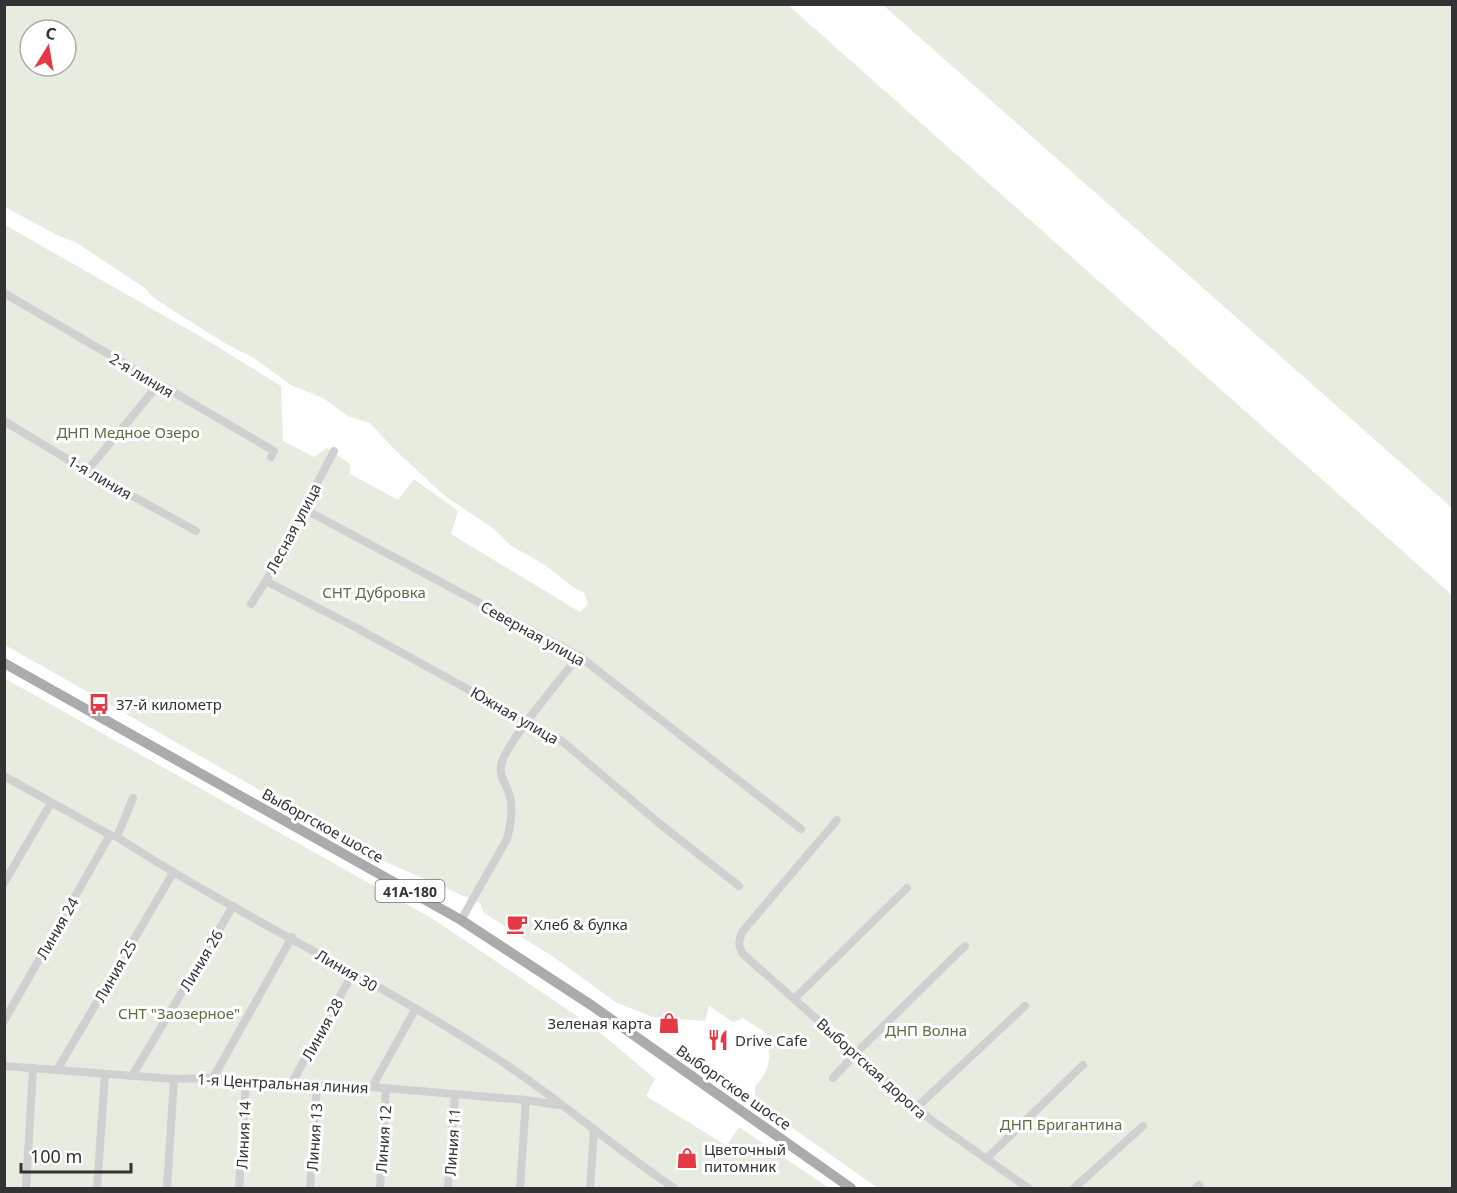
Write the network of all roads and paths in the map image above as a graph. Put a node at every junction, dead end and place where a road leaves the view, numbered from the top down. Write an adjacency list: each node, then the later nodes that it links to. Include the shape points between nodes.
1 (4, 293): 2 (street, 2-я линия)
2 (158, 385): 5 (street, 2-я линия, via 274,451); 6 (street)
3 (4, 421): 6 (street, 1-я линия)
4 (334, 452): 7 (street, Лесная улица)
5 (272, 457)
6 (87, 471): 8 (street, 1-я линия)
7 (303, 509): 9 (street, Лесная улица); 11 (street, Северная улица)
8 (196, 531)
9 (266, 581): 10 (street, Лесная улица); 13 (street, Южная улица)
10 (251, 604)
11 (579, 656): 13 (street); 18 (street, Северная улица)
12 (4, 663): 25 (main road, Выборгское шоссе / 41А-180)
13 (527, 722): 22 (street, Южная улица, via 562,741); 25 (street, via 502,760 500,770 512,813 507,839)
14 (4, 776): 16 (street, Линия 30)
15 (133, 798): 19 (street, Линия 24)
16 (51, 803): 19 (street, Линия 30); 21 (street)
17 (837, 820): 29 (street, Выборгская дорога, via 738,939 743,954)
18 (801, 829)
19 (114, 836): 20 (street, Линия 30); 32 (street, Линия 24)
20 (172, 873): 24 (street, Линия 30); 37 (street, Линия 25)
21 (4, 883)
22 (739, 886)
23 (907, 888): 29 (street)
24 (233, 906): 26 (street, Линия 30); 39 (street, Линия 26)
25 (461, 920): 66 (main road, Выборгское шоссе / 41А-180, via 591,1005)
26 (292, 938): 28 (street, Линия 30); 40 (street)
27 (965, 946): 33 (street)
28 (353, 973): 31 (street, Линия 30); 44 (street, Линия 28)
29 (794, 999): 33 (street, Выборгская дорога)
30 (1025, 1006): 51 (street)
31 (416, 1008): 46 (street); 50 (street, Линия 30)
32 (4, 1021)
33 (856, 1053): 41 (street); 51 (street, Выборгская дорога)
34 (1083, 1065): 54 (street)
35 (4, 1066): 36 (street, 1-я Центральная линия)
36 (33, 1068): 37 (street, 1-я Центральная линия); 56 (street)
37 (57, 1070): 38 (street, 1-я Центральная линия)
38 (105, 1075): 39 (street, 1-я Центральная линия); 57 (street)
39 (132, 1076): 42 (street, 1-я Центральная линия)
40 (213, 1078): 42 (street, 1-я Центральная линия); 43 (street, 1-я Центральная линия)
41 (833, 1078)
42 (174, 1079): 58 (street)
43 (246, 1082): 44 (street, 1-я Центральная линия); 59 (street, Линия 14)
44 (291, 1084): 45 (street, 1-я Центральная линия)
45 (317, 1086): 46 (street, 1-я Центральная линия); 60 (street, Линия 13)
46 (372, 1087): 47 (street, 1-я Центральная линия)
47 (386, 1089): 48 (street, 1-я Центральная линия); 61 (street, Линия 12)
48 (455, 1095): 49 (street, 1-я Центральная линия); 62 (street, Линия 11)
49 (526, 1100): 50 (street, 1-я Центральная линия); 63 (street)
50 (562, 1105): 53 (street, Линия 30)
51 (916, 1108): 54 (street, Выборгская дорога)
52 (1143, 1126): 68 (street)
53 (594, 1130): 55 (street, Линия 30); 64 (street)
54 (986, 1159): 67 (street, Выборгская дорога)
55 (662, 1185): 65 (street, Линия 30)
56 (26, 1188)
57 (97, 1188)
58 (167, 1188)
59 (239, 1188)
60 (310, 1188)
61 (380, 1188)
62 (448, 1188)
63 (520, 1188)
64 (590, 1188)
65 (674, 1188)
66 (851, 1188)
67 (1028, 1188)
68 (1074, 1188)

